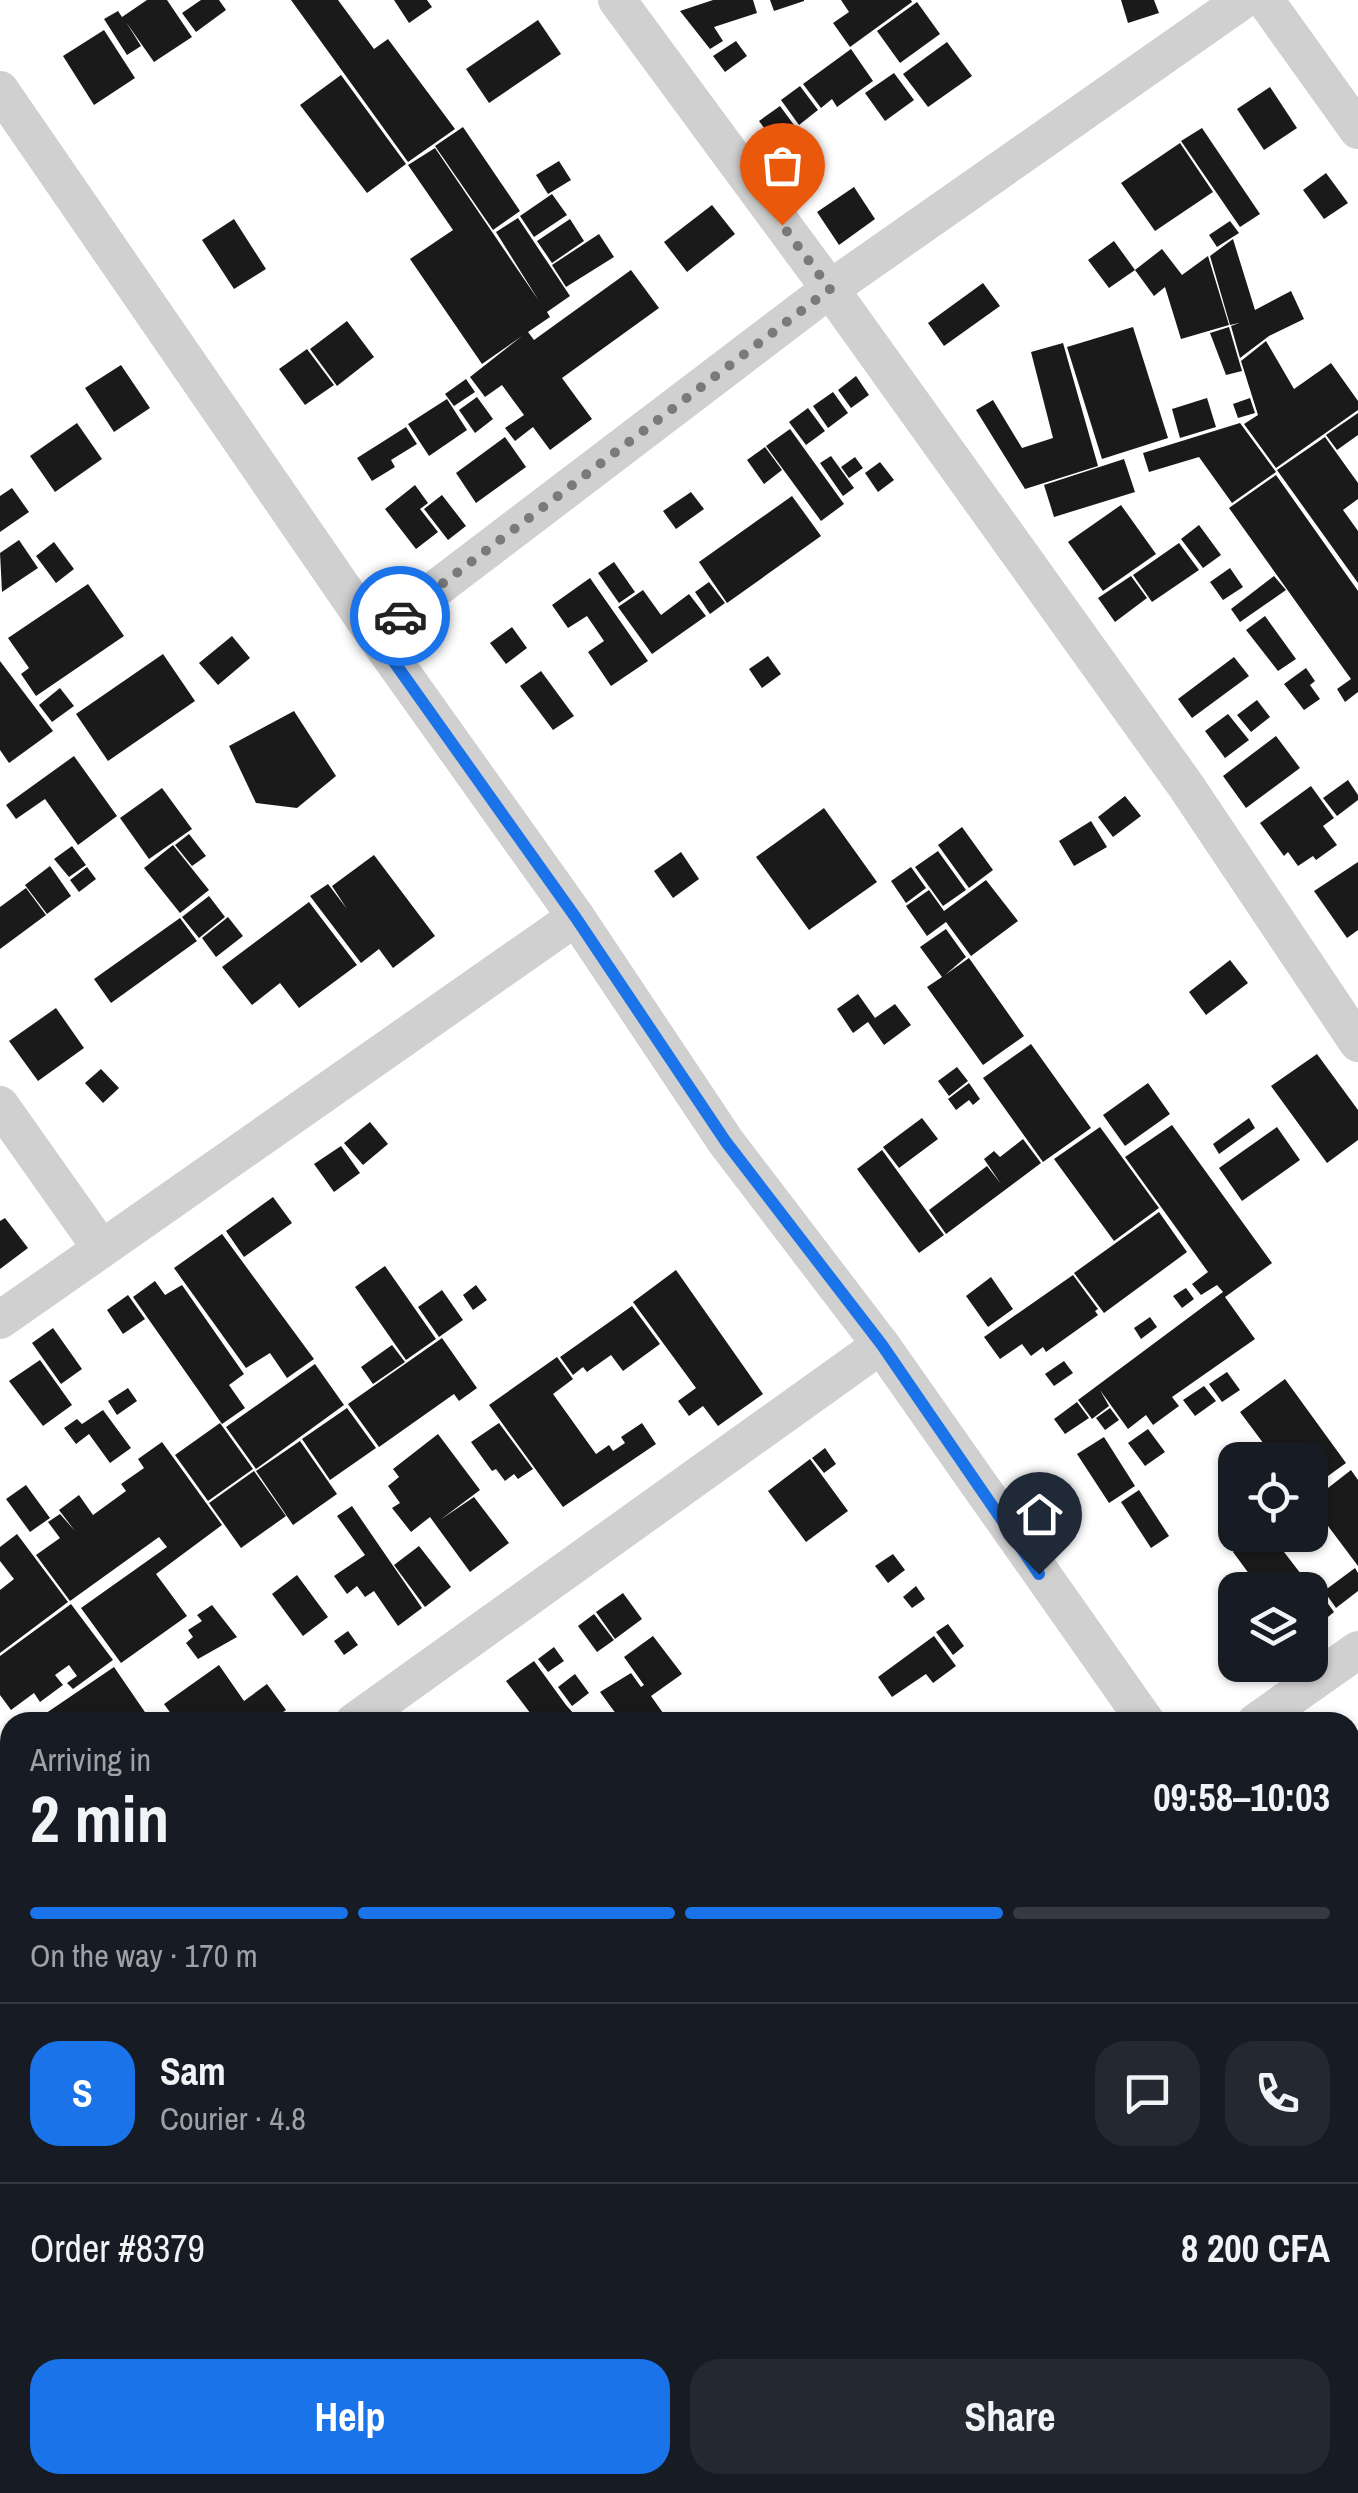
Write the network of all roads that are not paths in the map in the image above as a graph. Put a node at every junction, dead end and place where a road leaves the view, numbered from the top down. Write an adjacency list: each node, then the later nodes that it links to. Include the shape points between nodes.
1 (617, 0): 6 (street)
2 (1244, 0): 6 (street)
3 (1266, 0): 5 (street)
4 (0, 90): 7 (street)
5 (1358, 130)
6 (830, 289): 7 (street); 9 (street, via 1186,786)
7 (375, 635): 8 (street)
8 (576, 918): 11 (street); 13 (street, via 726,1142)
9 (1358, 1043)
10 (0, 1105): 11 (street)
11 (101, 1248): 12 (street)
12 (0, 1320)
13 (882, 1345): 15 (street); 16 (street)
14 (1358, 1650): 17 (street)
15 (368, 1712)
16 (1139, 1712)
17 (1270, 1712)

